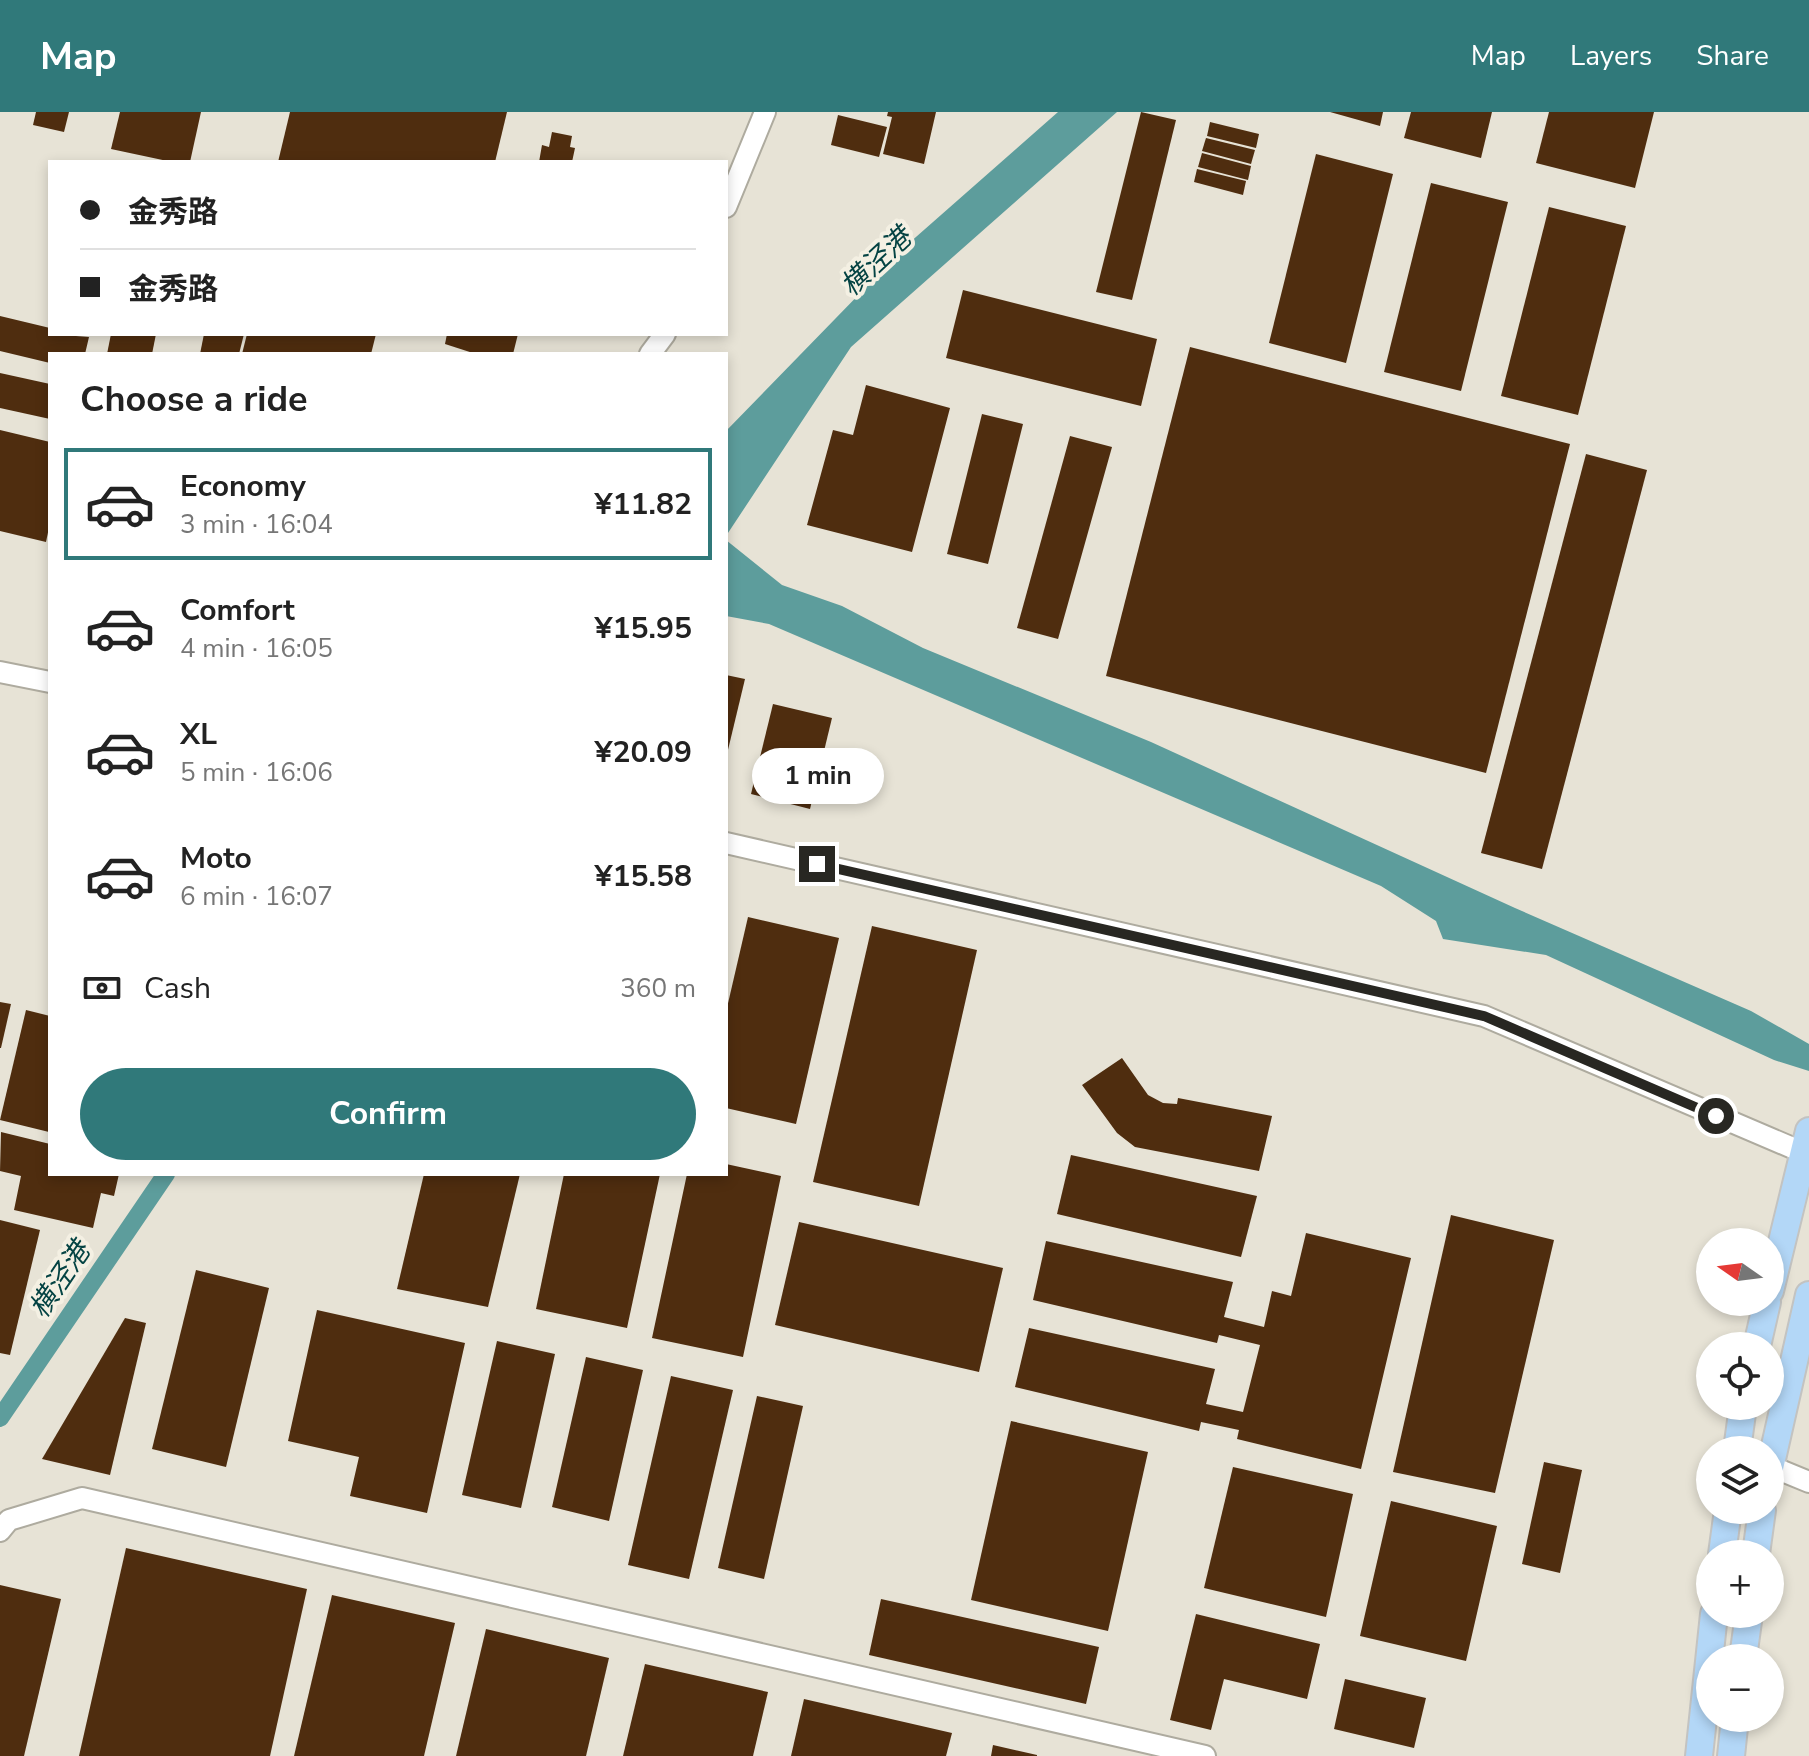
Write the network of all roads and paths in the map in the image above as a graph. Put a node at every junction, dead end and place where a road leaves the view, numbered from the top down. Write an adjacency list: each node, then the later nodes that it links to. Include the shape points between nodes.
1 (765, 112): 2 (street)
2 (728, 202)
3 (0, 672): 4 (street)
4 (48, 682)
5 (728, 843): 6 (street, via 1484,1016)
6 (1807, 1147): 7 (main road)
7 (1784, 1237)
8 (1809, 1295): 9 (main road)
9 (1777, 1436)
10 (1784, 1472): 11 (street)
11 (1809, 1482)
12 (0, 1531): 15 (street, via 9,1520 82,1498)
13 (1713, 1628): 16 (main road)
14 (1734, 1732): 17 (main road)
15 (1205, 1756)
16 (1699, 1756)
17 (1731, 1756)

